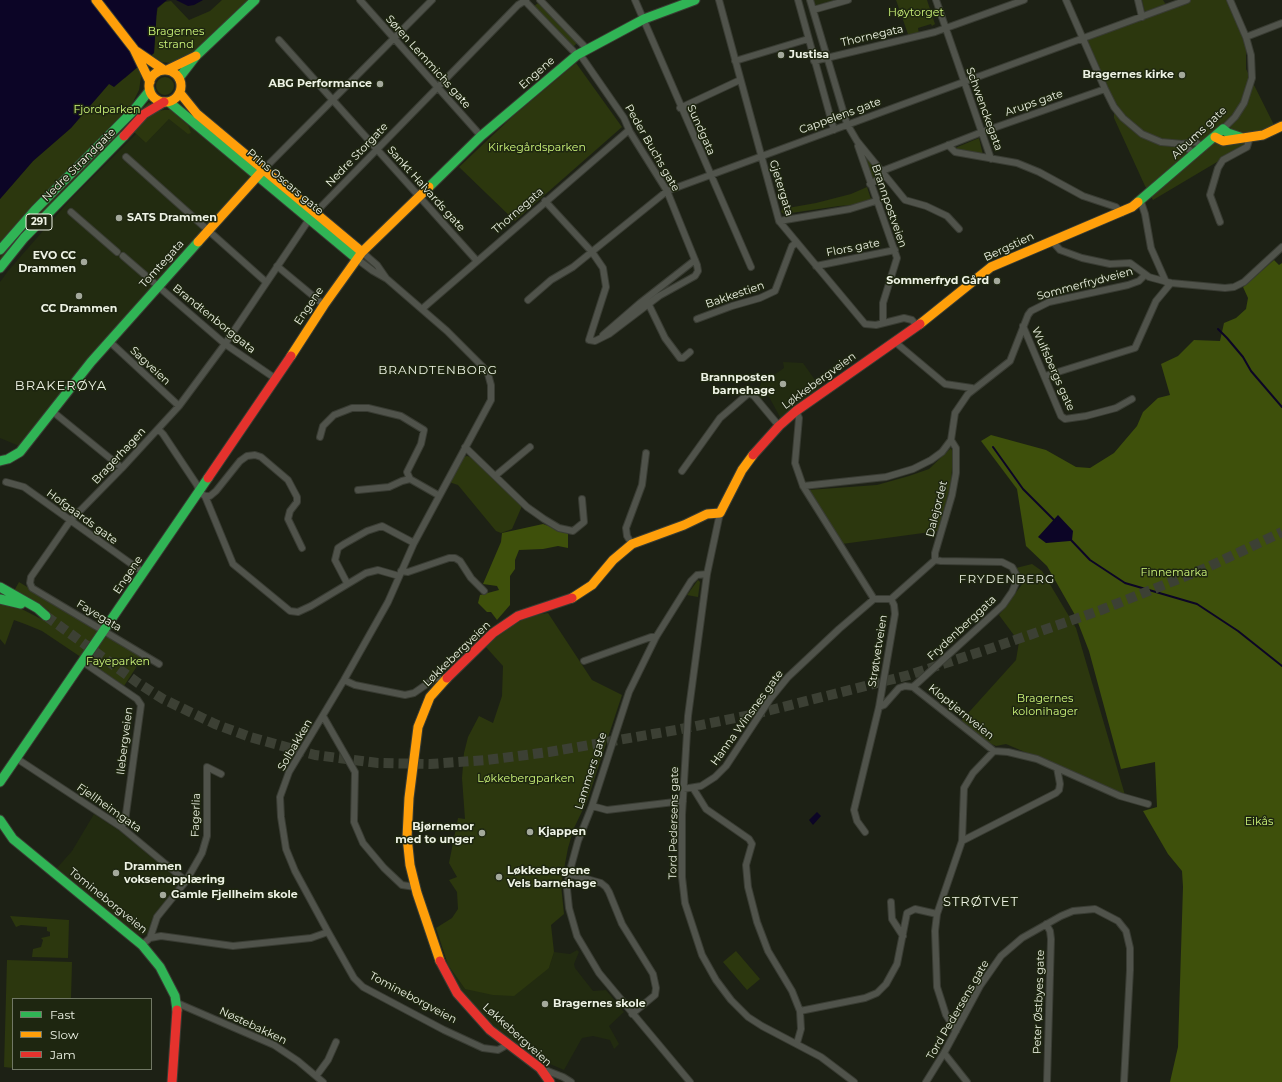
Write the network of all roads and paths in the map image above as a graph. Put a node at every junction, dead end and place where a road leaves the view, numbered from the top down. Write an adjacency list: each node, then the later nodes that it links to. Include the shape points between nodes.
1 (96, 0): 35 (main road)
2 (255, 0): 31 (main road)
3 (360, 0): 26 (street, Søren Lemmichs gate)
4 (432, 0): 26 (street, Tomtegata)
5 (525, 0): 30 (street); 41 (street, Nedre Storgate)
6 (540, 0): 30 (street)
7 (635, 0): 22 (street, Sundgata)
8 (695, 0): 22 (main road, Engene)
9 (719, 0): 34 (street, Gjetergata)
10 (798, 0): 27 (street)
11 (810, 0): 20 (street)
12 (848, 0): 20 (street)
13 (936, 0): 24 (street, Schwenckegata)
14 (1024, 0): 24 (street, Thornegata)
15 (1066, 0): 28 (street)
16 (1138, 0): 21 (street)
17 (1187, 0): 19 (street, Cappelens gate)
18 (1230, 0): 25 (street, Albums gate)
19 (1169, 3): 21 (street, Cappelens gate)
20 (813, 10): 32 (street)
21 (1142, 17): 28 (street, Cappelens gate)
22 (644, 19): 30 (main road, Engene); 46 (street, Sundgata)
23 (1282, 23): 25 (street)
24 (946, 28): 32 (street, Thornegata); 39 (street, Schwenckegata)
25 (1246, 37): 49 (street, Albums gate, via 1251,55 1250,88 1240,110)
26 (393, 38): 41 (street, Søren Lemmichs gate); 44 (street, Tomtegata)
27 (808, 38): 33 (street); 34 (street)
28 (1084, 38): 39 (street, Cappelens gate); 42 (street)
29 (279, 40): 44 (street, Sankt Halvards gate)
30 (581, 52): 50 (street, Peder Buchs gate, via 624,118); 53 (main road, Engene)
31 (196, 56): 36 (main road); 37 (main road)
32 (827, 57): 33 (street, Thornegata); 47 (street)
33 (814, 60): 51 (street)
34 (735, 61): 38 (street, Gjetergata)
35 (144, 62): 36 (main road); 40 (main road)
36 (166, 70): 37 (main road); 40 (main road, 291, via 157,73)
37 (179, 78): 43 (main road)
38 (740, 80): 46 (street); 62 (street, Gjetergata)
39 (963, 81): 47 (street, Cappelens gate); 52 (street, Schwenckegata)
40 (150, 86): 45 (main road, via 155,98); 84 (main road, Nedre Strandgate / 291, via 133,112 35,210)
41 (437, 87): 53 (street, Søren Lemmichs gate); 60 (street, Nedre Storgate)
42 (1105, 89): 52 (street, Arups gate); 57 (street, via 1114,107 1137,130 1161,142)
43 (180, 93): 45 (main road, 291); 65 (main road, Prins Oscars gate, via 192,110)
44 (333, 99): 60 (street, Sankt Halvards gate); 65 (street, Tomtegata)
45 (166, 102): 65 (main road, Prins Oscars gate); 95 (main road, Nedre Strandgate / 291, via 144,114 24,238)
46 (680, 108): 67 (street, Sundgata)
47 (847, 124): 51 (street, Cappelens gate); 56 (street)
48 (1282, 126): 55 (main road, via 1263,135)
49 (1223, 129): 54 (main road, Albums gate); 55 (main road, via 1228,133)
50 (629, 130): 69 (street, Peder Buchs gate); 71 (street, Thornegata)
51 (834, 130): 62 (street, Cappelens gate)
52 (982, 132): 58 (street, Arups gate); 64 (street, Schwenckegata)
53 (481, 136): 70 (main road, Engene)
54 (1215, 137): 55 (main road, via 1222,141); 59 (main road, Albums gate)
55 (1245, 137): 78 (street, via 1247,147 1222,160 1210,195)
56 (857, 141): 66 (street); 68 (street, Brannpostveien)
57 (1184, 144): 59 (street, via 1195,142); 61 (street)
58 (948, 145): 64 (street, via 955,152); 66 (street, Arups gate)
59 (1204, 146): 61 (main road, Albums gate)
60 (377, 149): 70 (street, Sankt Halvards gate); 76 (street, Nedre Storgate)
61 (1195, 155): 73 (main road, Albums gate)
62 (761, 156): 67 (street, Cappelens gate); 77 (street, Gjetergata)
63 (126, 157): 79 (street)
64 (991, 159): 75 (street, Schwenckegata, via 1039,172 1083,196 1116,207)
65 (260, 173): 76 (main road, Prins Oscars gate); 79 (main road, Tomtegata)
66 (883, 173): 68 (street, Arups gate); 80 (street, via 905,200 947,216)
67 (710, 176): 69 (street, Cappelens gate); 94 (street, Sundgata)
68 (870, 184): 72 (street, Brannpostveien)
69 (667, 191): 87 (street, Cappelens gate); 90 (street, Peder Buchs gate)
70 (419, 196): 89 (main road, Engene); 91 (street, Sankt Halvards gate)
71 (545, 201): 87 (street); 91 (street, Thornegata)
72 (876, 202): 77 (street); 85 (street, Brannpostveien)
73 (1141, 202): 75 (main road, Bergstien); 98 (street, via 1151,248)
74 (71, 212): 86 (street)
75 (1122, 213): 81 (main road, Bergstien)
76 (312, 216): 89 (main road, Prins Oscars gate); 92 (street, Nedre Storgate)
77 (779, 221): 82 (street, Gjetergata)
78 (1220, 222)
79 (209, 230): 97 (street); 99 (main road, Tomtegata)
80 (959, 230)
81 (1052, 241): 96 (street, Sommerfrydveien, via 1060,250 1082,258 1110,264 1130,263); 106 (main road, Bergstien, via 991,267)
82 (796, 242): 93 (street, Gjetergata); 104 (street, Bakkestien, via 792,246 775,291)
83 (1282, 247): 98 (street, via 1244,282 1234,287)
84 (0, 250)
85 (895, 250): 93 (street, Flors gate); 105 (street, Brannpostveien, via 896,266 883,303)
86 (117, 252)
87 (592, 252): 100 (street, Cappelens gate, via 551,280); 108 (street, via 603,268 606,287 589,340)
88 (123, 256): 99 (street, Brandtenborggata)
89 (360, 256): 101 (main road, Engene); 103 (street, Prins Oscars gate, via 377,265 387,279)
90 (695, 260): 102 (street, via 698,271 695,276 659,296); 108 (street, via 606,331)
91 (477, 261): 103 (street, Thornegata)
92 (277, 266): 97 (street, Nedre Storgate); 101 (street)
93 (816, 266): 105 (street, Gjetergata, via 865,324 870,326)
94 (751, 267)
95 (0, 268)
96 (1145, 275): 98 (street); 107 (street, Sommerfrydveien, via 1139,281 1128,285 1049,302 1031,311)
97 (266, 282): 111 (street, Nedre Storgate)
98 (1168, 282): 114 (street, via 1156,301 1135,348)
99 (158, 287): 109 (main road, Tomtegata); 111 (street, Brandtenborggata)
100 (528, 300)
101 (324, 305): 115 (main road, Engene)
102 (649, 305): 108 (street); 113 (street, via 665,338 680,358)
103 (422, 309): 125 (street, Prins Oscars gate, via 488,374 491,400)
104 (697, 319)
105 (883, 323): 106 (street, Gjetergata, via 904,318 912,320)
106 (917, 326): 110 (main road, Bergstien)
107 (1023, 326): 114 (street, Wulfsbergs gate); 116 (street, Sommerfrydveien, via 1010,361)
108 (600, 339)
109 (109, 341): 118 (street, Sagveien); 119 (main road, Tomtegata)
110 (894, 342): 112 (main road, Bergstien); 116 (street, via 946,384)
111 (225, 344): 115 (street, Brandtenborggata); 118 (street, Bragerhagen)
112 (882, 351): 120 (main road, Løkkebergveien)
113 (690, 352)
114 (1045, 376): 117 (street, Wulfsbergs gate, via 1061,416 1065,419 1116,408)
115 (276, 379): 136 (main road, Engene)
116 (972, 388): 124 (street, Sommerfrydveien, via 955,413)
117 (1132, 399)
118 (179, 406): 122 (street, Bragerhagen)
119 (52, 411): 128 (main road, Tomtegata, via 20,452); 129 (street)
120 (796, 411): 121 (main road, Løkkebergveien); 134 (street, Strøtvetveien, via 799,418 796,463)
121 (780, 426): 130 (street, via 749,393 720,418); 139 (main road, Løkkebergveien, via 742,470)
122 (158, 429): 129 (street, Bragerhagen); 136 (street)
123 (320, 437): 132 (street, via 323,426 334,415 352,408 368,408 401,416 424,430 421,444 407,472)
124 (951, 440): 134 (street, via 942,452 931,460 893,475 846,483); 144 (street, Dalejordet, via 956,448 956,473)
125 (465, 447): 131 (street); 137 (street, Prins Oscars gate)
126 (530, 448): 131 (street)
127 (646, 453): 142 (street, via 642,485 626,528)
128 (0, 461)
129 (122, 468): 140 (street, Bragerhagen)
130 (682, 471)
131 (495, 476): 138 (street, via 538,515 566,530 573,531 584,522)
132 (410, 479): 135 (street, via 389,487); 137 (street)
133 (6, 482): 140 (street, Hofgaards gate, via 24,487)
134 (803, 486): 153 (street, Strøtvetveien)
135 (358, 490)
136 (202, 494): 143 (street, via 210,496 216,492 240,461 247,456 261,457 288,480 297,497 288,519); 145 (main road, Engene); 149 (street, via 233,564 290,611 298,612 311,606)
137 (438, 495): 141 (street, Prins Oscars gate)
138 (582, 499)
139 (720, 513): 142 (main road, Løkkebergveien, via 707,514); 147 (street, Tord Pedersens gate)
140 (70, 521): 145 (street, Hofgaards gate); 148 (street, Bragerhagen, via 30,577)
141 (414, 543): 146 (street, Prins Oscars gate); 149 (street, via 382,526 344,544 338,548 335,560)
142 (632, 544): 161 (main road, Løkkebergveien, via 613,560 592,585 575,597 518,616 499,629)
143 (302, 548)
144 (935, 560): 154 (street); 162 (street, Frydenberggata, via 1002,562 1012,566 1018,578 1003,606)
145 (144, 573): 155 (main road, Engene)
146 (400, 573): 149 (street, via 378,570); 151 (street, via 455,558); 160 (street, Solbakken, via 388,602)
147 (707, 574): 156 (street, Lammers gate, via 697,575 691,581); 171 (street, Tord Pedersens gate, via 688,716)
148 (30, 583): 155 (street, Fayegata, via 32,588)
149 (347, 583)
150 (0, 587): 152 (main road, via 46,616 15,602)
151 (484, 591)
152 (0, 599)
153 (874, 599): 154 (street, Strøtvetveien); 170 (street, Hanna Winsnes gate, via 788,677 716,777)
154 (891, 599): 163 (street, Strøtvetveien, via 895,614)
155 (104, 631): 158 (main road, Engene); 159 (street, Fayegata)
156 (656, 637): 157 (street); 174 (street, Lammers gate, via 629,692)
157 (584, 661)
158 (83, 662): 166 (main road, Engene); 176 (street, Ilebergveien, via 141,704 125,821)
159 (160, 664)
160 (344, 680): 161 (street, via 355,685 405,696 414,693 437,677); 164 (street, Solbakken)
161 (443, 682): 181 (main road, Løkkebergveien, via 426,705 420,719 416,742 407,837)
162 (913, 687): 163 (street, Kloptjernveien, via 899,688); 165 (street, Kloptjernveien)
163 (879, 707): 177 (street, Strøtvetveien, via 854,810 856,821)
164 (323, 716): 181 (street, via 355,772 354,822 363,843 402,885); 185 (street, Solbakken, via 289,772 280,797 286,849)
165 (994, 751): 167 (street, Kloptjernveien, via 1025,755); 178 (street, via 973,772 964,788)
166 (16, 758): 169 (main road); 176 (street, Fjellheimgata)
167 (1057, 768): 173 (street, Kloptjernveien, via 1120,796); 178 (street, via 1060,784 1056,793)
168 (221, 774): 180 (street, Fagerlia, via 207,767 207,836 202,853)
169 (0, 782)
170 (693, 788): 171 (street, Hanna Winsnes gate); 190 (street, via 706,809 749,839 752,844 746,865 746,876 757,922 768,951 792,991)
171 (683, 789): 172 (street, Tord Pedersens gate)
172 (683, 801): 174 (street, via 607,810); 194 (street, Tord Pedersens gate, via 682,877 685,903 702,955 716,980 748,1017)
173 (1148, 804)
174 (592, 806): 179 (street, Lammers gate)
175 (0, 820): 188 (main road, Tomineborgveien, via 18,844)
176 (121, 827): 180 (street, Fjellheimgata)
177 (865, 832)
178 (962, 841): 183 (street)
179 (569, 874): 191 (street, Lammers gate, via 568,897 577,936 599,973); 191 (street, via 601,883 606,887 622,924 653,974 655,995)
180 (186, 881): 187 (street, Fagerlia, via 157,917)
181 (415, 887): 195 (main road, Løkkebergveien, via 436,953 448,980 473,1012)
182 (891, 902): 186 (street, via 892,919)
183 (937, 914): 186 (street, via 911,910 907,913); 192 (street, via 937,987 946,1016)
184 (1046, 924): 192 (street, Tord Pedersens gate, via 1022,938 1001,956 980,986); 207 (street, Peter Østbyes gate, via 1051,939); 208 (street, Tord Pedersens gate, via 1073,911 1095,908 1118,921 1126,931 1130,948 1130,970)
185 (328, 932): 187 (street, Tomineborgveien, via 311,938 233,946 161,936); 195 (street, Tomineborgveien, via 354,978 363,987 484,1048 498,1050)
186 (903, 936): 190 (street, via 892,975 876,993 865,998)
187 (150, 938): 188 (street, Tomineborgveien)
188 (142, 945): 189 (main road, via 160,967)
189 (177, 1003): 198 (street, Nøstebakken, via 274,1045); 199 (main road, via 178,1021)
190 (800, 1011): 194 (street, via 801,1028)
191 (632, 1014): 203 (street, Lammers gate)
192 (956, 1031): 196 (street, Tord Pedersens gate)
193 (336, 1042): 198 (street, via 328,1060)
194 (796, 1043): 204 (street, Tord Pedersens gate, via 822,1057)
195 (507, 1044): 197 (main road, Løkkebergveien)
196 (944, 1053): 205 (street, Tord Pedersens gate); 206 (street)
197 (540, 1068): 201 (main road, Løkkebergveien); 202 (street)
198 (317, 1075): 200 (street, Nøstebakken)
199 (172, 1082)
200 (323, 1082)
201 (550, 1082)
202 (571, 1082)
203 (690, 1082)
204 (854, 1082)
205 (926, 1082)
206 (967, 1082)
207 (1047, 1082)
208 (1124, 1082)

